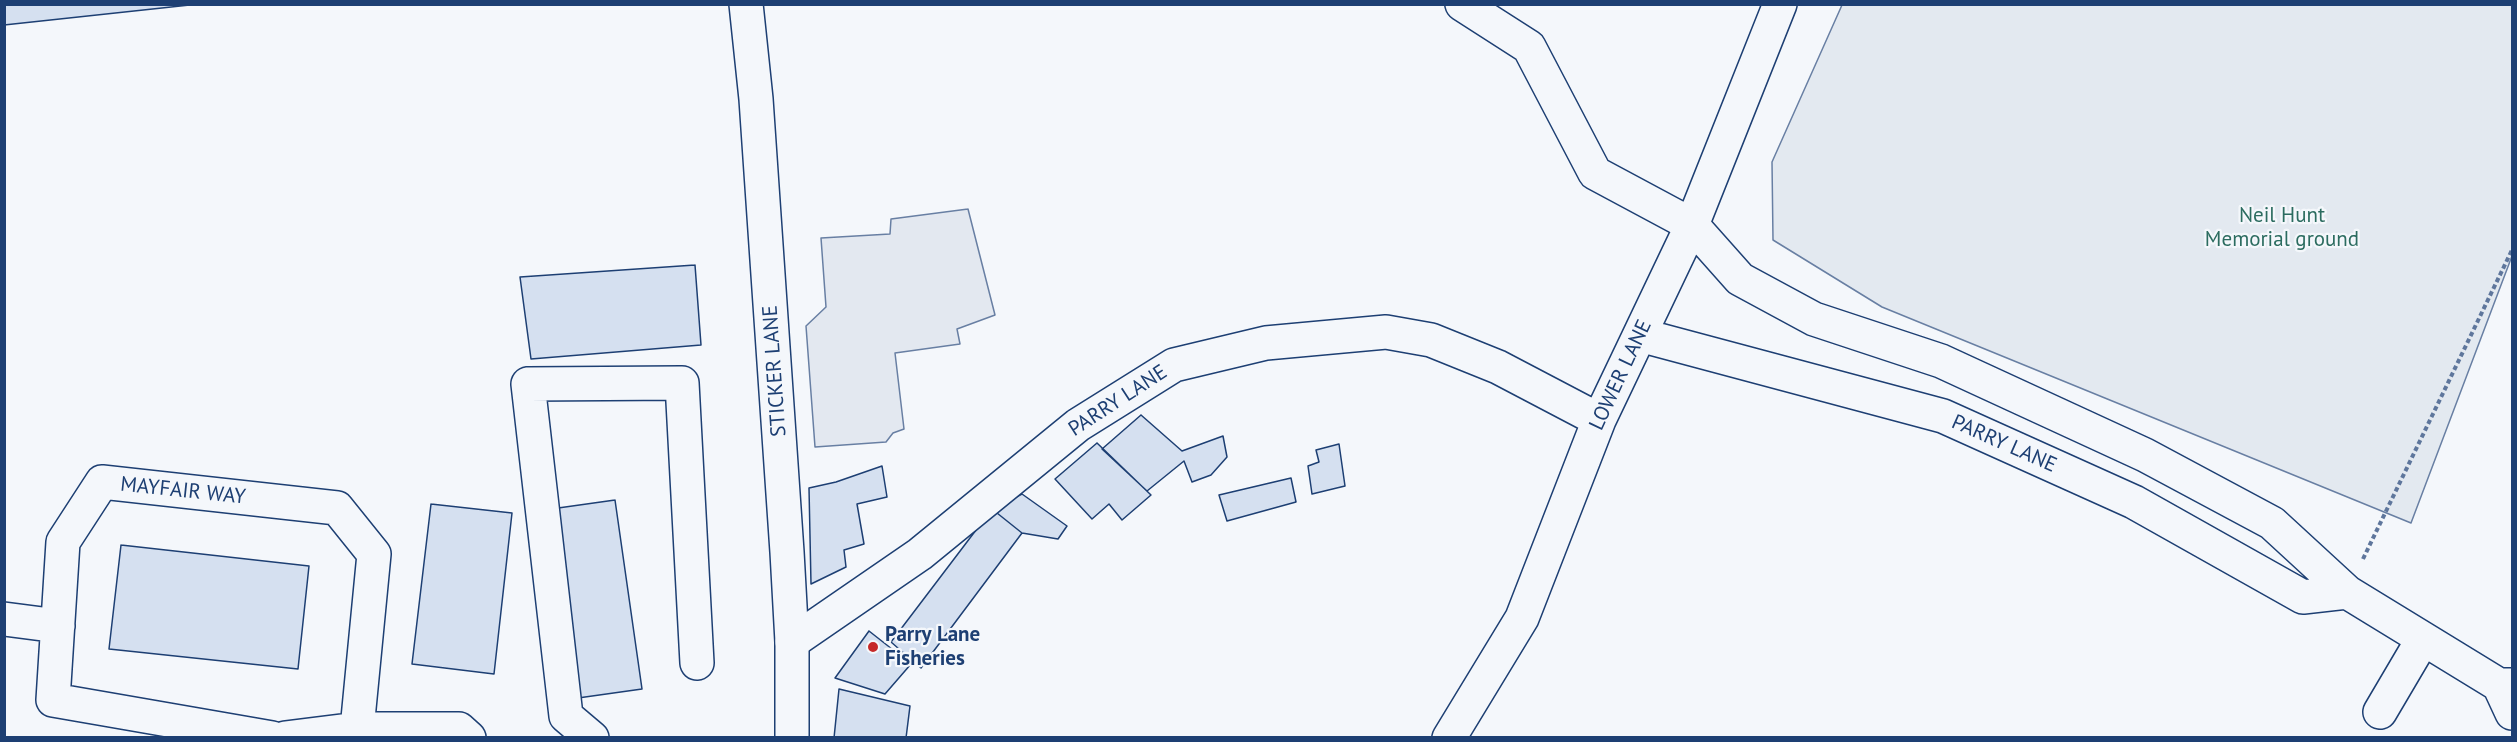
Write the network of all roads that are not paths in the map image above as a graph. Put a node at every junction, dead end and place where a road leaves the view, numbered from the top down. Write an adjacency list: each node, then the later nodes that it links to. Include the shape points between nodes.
1 (746, 4): 11 (main road, STICKER LANE, via 757,111)
2 (1462, 4): 4 (main road, via 1529,47 1595,172)
3 (1780, 4): 4 (main road, LOWER LANE)
4 (1692, 225): 5 (main road, LOWER LANE); 7 (main road, via 1740,279 1814,319 1941,361 2145,456 2272,523)
5 (1640, 335): 6 (main road, LOWER LANE); 7 (main road, PARRY LANE, via 1943,416 2134,502 2303,597)
6 (1599, 420): 11 (main road, PARRY LANE, via 1498,367 1431,340 1386,332 1266,343 1174,365 1078,425 920,554); 21 (main road, LOWER LANE, via 1522,618)
7 (2347, 592): 10 (main road)
8 (4, 619): 9 (main road)
9 (58, 626): 15 (main road, MAYFAIR WAY, via 63,542 102,482 337,508 374,554); 16 (main road, MAYFAIR WAY, via 53,699)
10 (2423, 639): 13 (main road); 14 (main road)
11 (792, 642): 20 (main road, STICKER LANE)
12 (697, 663): 19 (main road, via 682,383 528,384 566,716)
13 (2508, 694)
14 (2380, 712)
15 (357, 729): 17 (main road); 18 (main road, via 459,729)
16 (272, 738)
17 (285, 738)
18 (469, 738)
19 (592, 738)
20 (792, 738)
21 (1449, 738)

